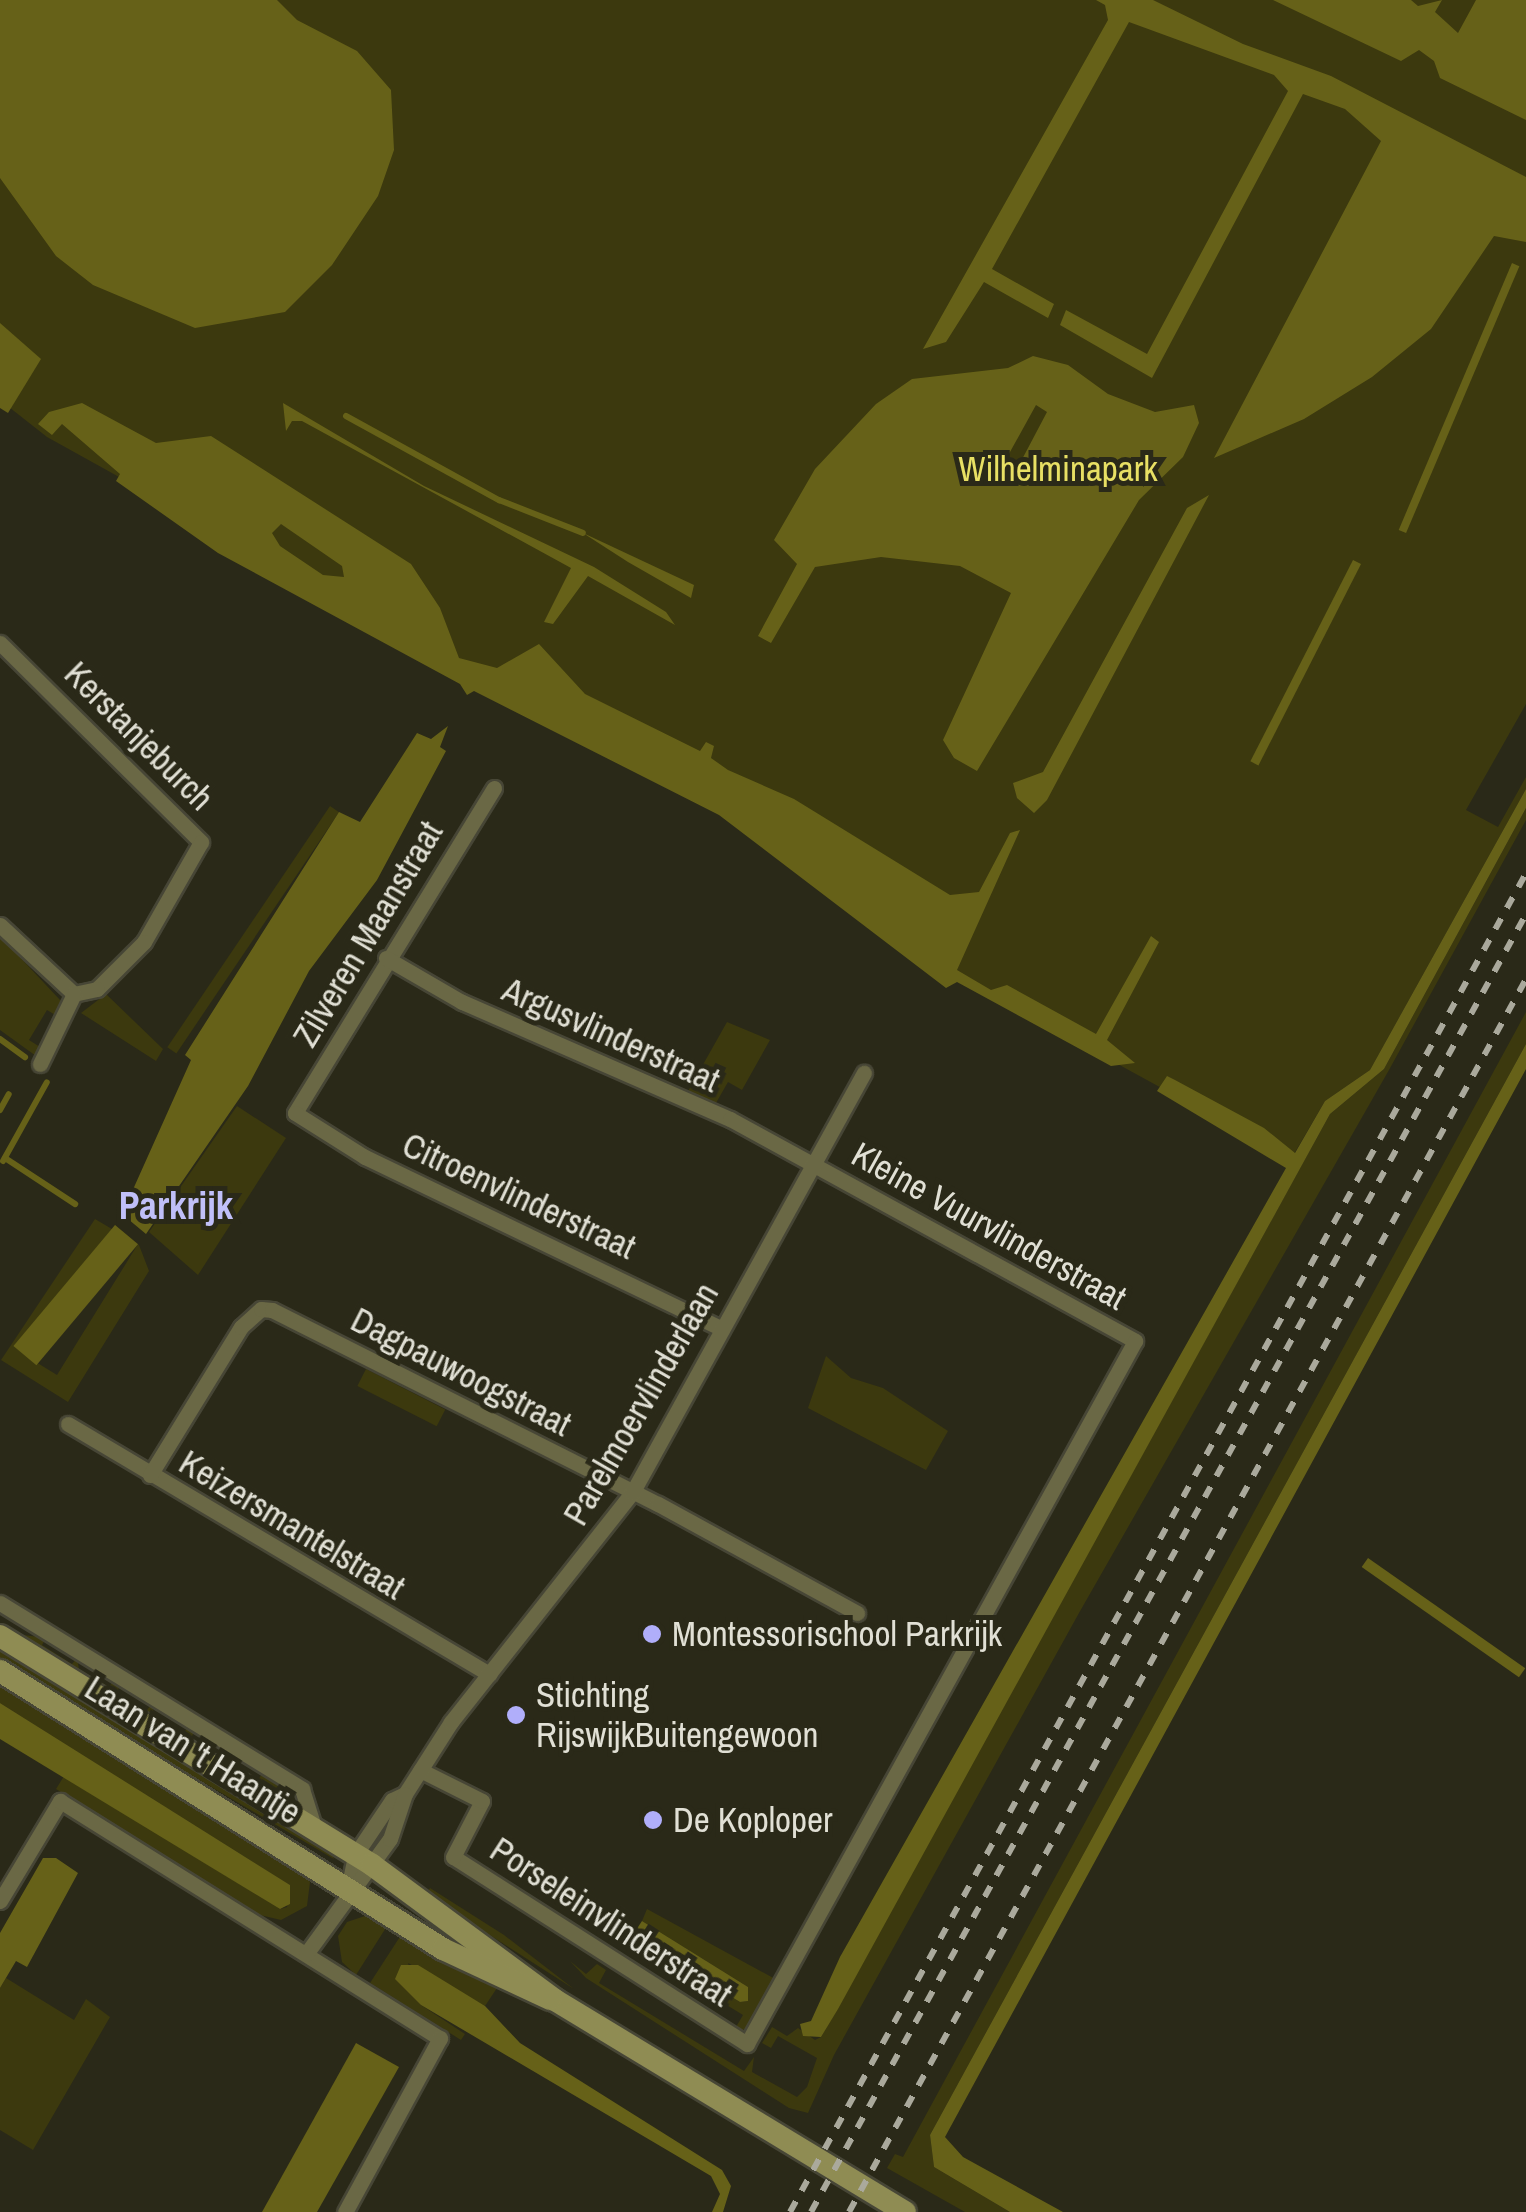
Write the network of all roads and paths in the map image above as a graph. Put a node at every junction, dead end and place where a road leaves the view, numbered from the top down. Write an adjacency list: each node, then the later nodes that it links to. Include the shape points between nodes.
1 (0, 643): 5 (street, Kerstanjeburch, via 201,842 144,942 97,989)
2 (494, 788): 4 (street, Zilveren Maanstraat)
3 (0, 925): 5 (street)
4 (386, 958): 8 (street, Zilveren Maanstraat); 9 (street, Argusvlinderstraat, via 459,1000)
5 (74, 994): 6 (street)
6 (40, 1064)
7 (864, 1074): 9 (street, Parelmoervlinderlaan)
8 (295, 1113): 10 (street, Citroenvlinderstraat, via 366,1157)
9 (814, 1163): 10 (street, Parelmoervlinderlaan); 27 (street, Kleine Vuurvlinderstraat, via 1135,1341)
10 (721, 1328): 13 (street, Parelmoervlinderlaan)
11 (68, 1424): 12 (street, Keizersmantelstraat)
12 (150, 1476): 13 (street, Dagpauwoogstraat, via 241,1327 261,1309); 19 (street, Keizersmantelstraat)
13 (632, 1493): 15 (street, Dagpauwoogstraat); 19 (street, Parelmoervlinderlaan)
14 (0, 1603): 16 (street, Laan van 't Haantje)
15 (853, 1610)
16 (35, 1625): 17 (street, Laan van 't Haantje); 21 (street, Laan van 't Haantje, via 302,1789)
17 (0, 1634): 21 (street, Laan van 't Haantje)
18 (0, 1671): 23 (street, Laan van 't Haantje)
19 (489, 1674): 20 (street, Parelmoervlinderlaan)
20 (420, 1770): 22 (street, Parelmoervlinderlaan, via 392,1800); 27 (street, Porseleinvlinderstraat, via 482,1801 452,1857)
21 (315, 1830): 22 (street, Laan van 't Haantje)
22 (363, 1860): 23 (street); 26 (street, Laan van 't Haantje, via 532,1976)
23 (348, 1889): 25 (street); 26 (street, Laan van 't Haantje, via 486,1972)
24 (0, 1901): 25 (street, via 60,1802)
25 (306, 1954): 28 (street, via 440,2038)
26 (555, 2000): 29 (street, Laan van 't Haantje)
27 (747, 2044)
28 (345, 2212)
29 (905, 2212)

